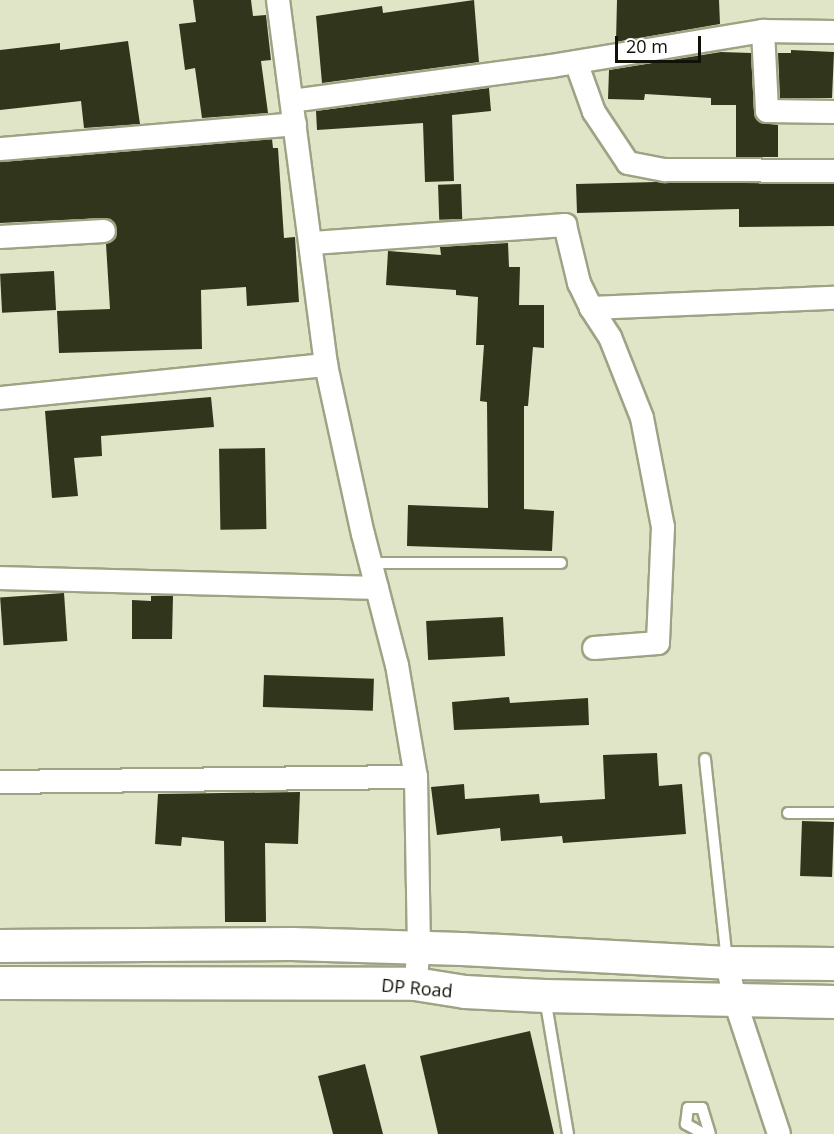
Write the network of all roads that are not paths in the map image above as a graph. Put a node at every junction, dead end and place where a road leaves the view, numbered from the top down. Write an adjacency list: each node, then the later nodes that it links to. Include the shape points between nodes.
1 (278, 0): 5 (street)
2 (763, 31): 3 (street); 4 (street); 6 (street, via 767,111)
3 (834, 32)
4 (576, 62): 5 (street); 9 (street, via 594,112 628,163 665,170)
5 (292, 101): 7 (street)
6 (834, 112)
7 (295, 124): 8 (street); 12 (street)
8 (0, 150)
9 (834, 171)
10 (104, 231): 11 (street)
11 (0, 237)
12 (312, 243): 14 (street, via 565,225 579,283); 15 (street)
13 (834, 298): 14 (street)
14 (591, 308): 21 (street, via 610,337 642,418 663,527 658,643)
15 (326, 365): 16 (street); 17 (street)
16 (0, 398)
17 (371, 563): 18 (lane); 20 (street)
18 (561, 563)
19 (0, 578): 20 (street)
20 (377, 588): 23 (street, via 397,665)
21 (594, 648)
22 (705, 759): 29 (lane)
23 (416, 777): 24 (street); 28 (street)
24 (0, 782)
25 (788, 813): 26 (lane)
26 (834, 813)
27 (0, 946): 28 (street, via 292,944)
28 (419, 948): 29 (street); 32 (street)
29 (727, 963): 30 (street); 34 (street)
30 (834, 964)
31 (0, 983): 32 (street, DP Road)
32 (415, 984): 33 (street, DP Road, via 465,992)
33 (544, 996): 34 (street, DP Road); 36 (lane)
34 (735, 1002): 35 (street, DP Road); 39 (street)
35 (834, 1002)
36 (568, 1134)
37 (704, 1134): 38 (lane, via 686,1124 688,1108 702,1108)
38 (710, 1134)
39 (779, 1134)

